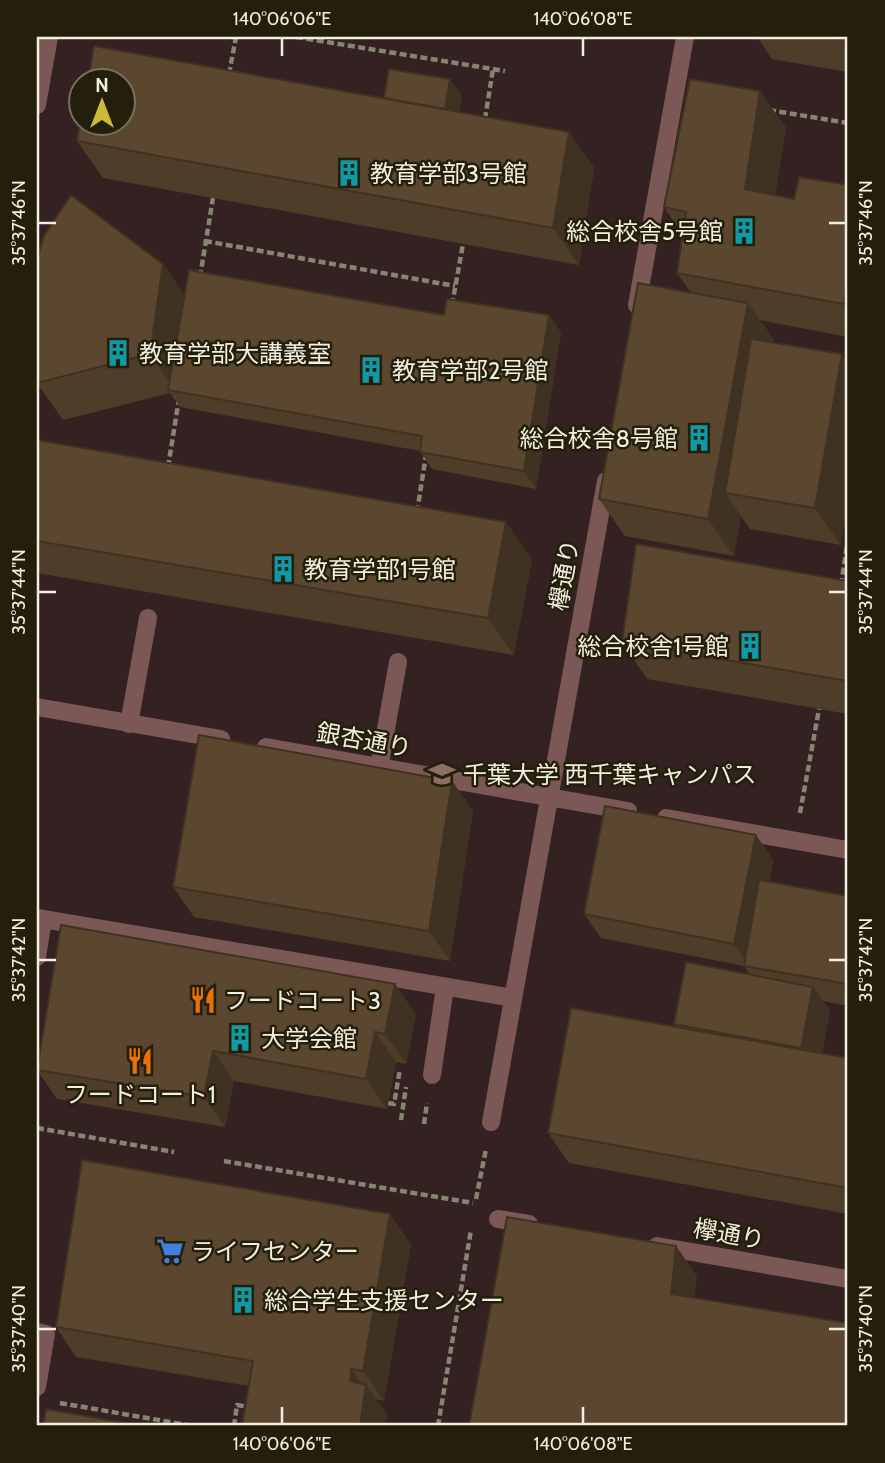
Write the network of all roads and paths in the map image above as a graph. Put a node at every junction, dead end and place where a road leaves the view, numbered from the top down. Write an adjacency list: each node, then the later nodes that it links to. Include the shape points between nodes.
1 (49, 37): 8 (lane)
2 (236, 37): 7 (path)
3 (296, 37): 5 (path)
4 (685, 37): 18 (lane)
5 (493, 69): 6 (path); 10 (path)
6 (506, 71)
7 (229, 75)
8 (37, 99)
9 (768, 110): 11 (path)
10 (485, 122)
11 (848, 123)
12 (213, 198): 13 (path)
13 (205, 241): 15 (path); 16 (path)
14 (463, 244): 16 (path)
15 (199, 281)
16 (455, 286): 17 (path)
17 (452, 305)
18 (635, 315)
19 (181, 388): 22 (path)
20 (427, 452): 23 (path)
21 (609, 462): 32 (lane, 欅通り)
22 (168, 468)
23 (417, 513)
24 (848, 538): 25 (path, via 840,587)
25 (848, 588)
26 (148, 618): 30 (lane)
27 (398, 662): 31 (lane)
28 (821, 696): 33 (path)
29 (37, 708): 30 (lane, 銀杏通り)
30 (129, 724): 31 (lane, 銀杏通り)
31 (379, 768): 32 (lane, 銀杏通り)
32 (549, 797): 33 (lane, 銀杏通り); 38 (lane, 欅通り)
33 (794, 841): 34 (lane, 銀杏通り)
34 (848, 850)
35 (40, 918): 36 (lane); 37 (lane)
36 (37, 957)
37 (445, 987): 38 (lane); 39 (lane)
38 (513, 999): 45 (lane, 欅通り)
39 (432, 1075)
40 (397, 1089): 42 (path, via 394,1104)
41 (406, 1089): 43 (path)
42 (388, 1103)
43 (401, 1120)
44 (37, 1128): 46 (path)
45 (489, 1130): 47 (path, via 475,1203)
46 (174, 1152)
47 (224, 1161)
48 (498, 1219): 49 (lane)
49 (542, 1227)
50 (471, 1229): 59 (path)
51 (635, 1242): 52 (lane, 欅通り)
52 (848, 1279)
53 (37, 1332): 54 (lane, via 46,1334)
54 (37, 1387)
55 (50, 1401): 57 (path)
56 (257, 1409): 58 (path, via 237,1405)
57 (194, 1426)
58 (234, 1426)
59 (438, 1426)

